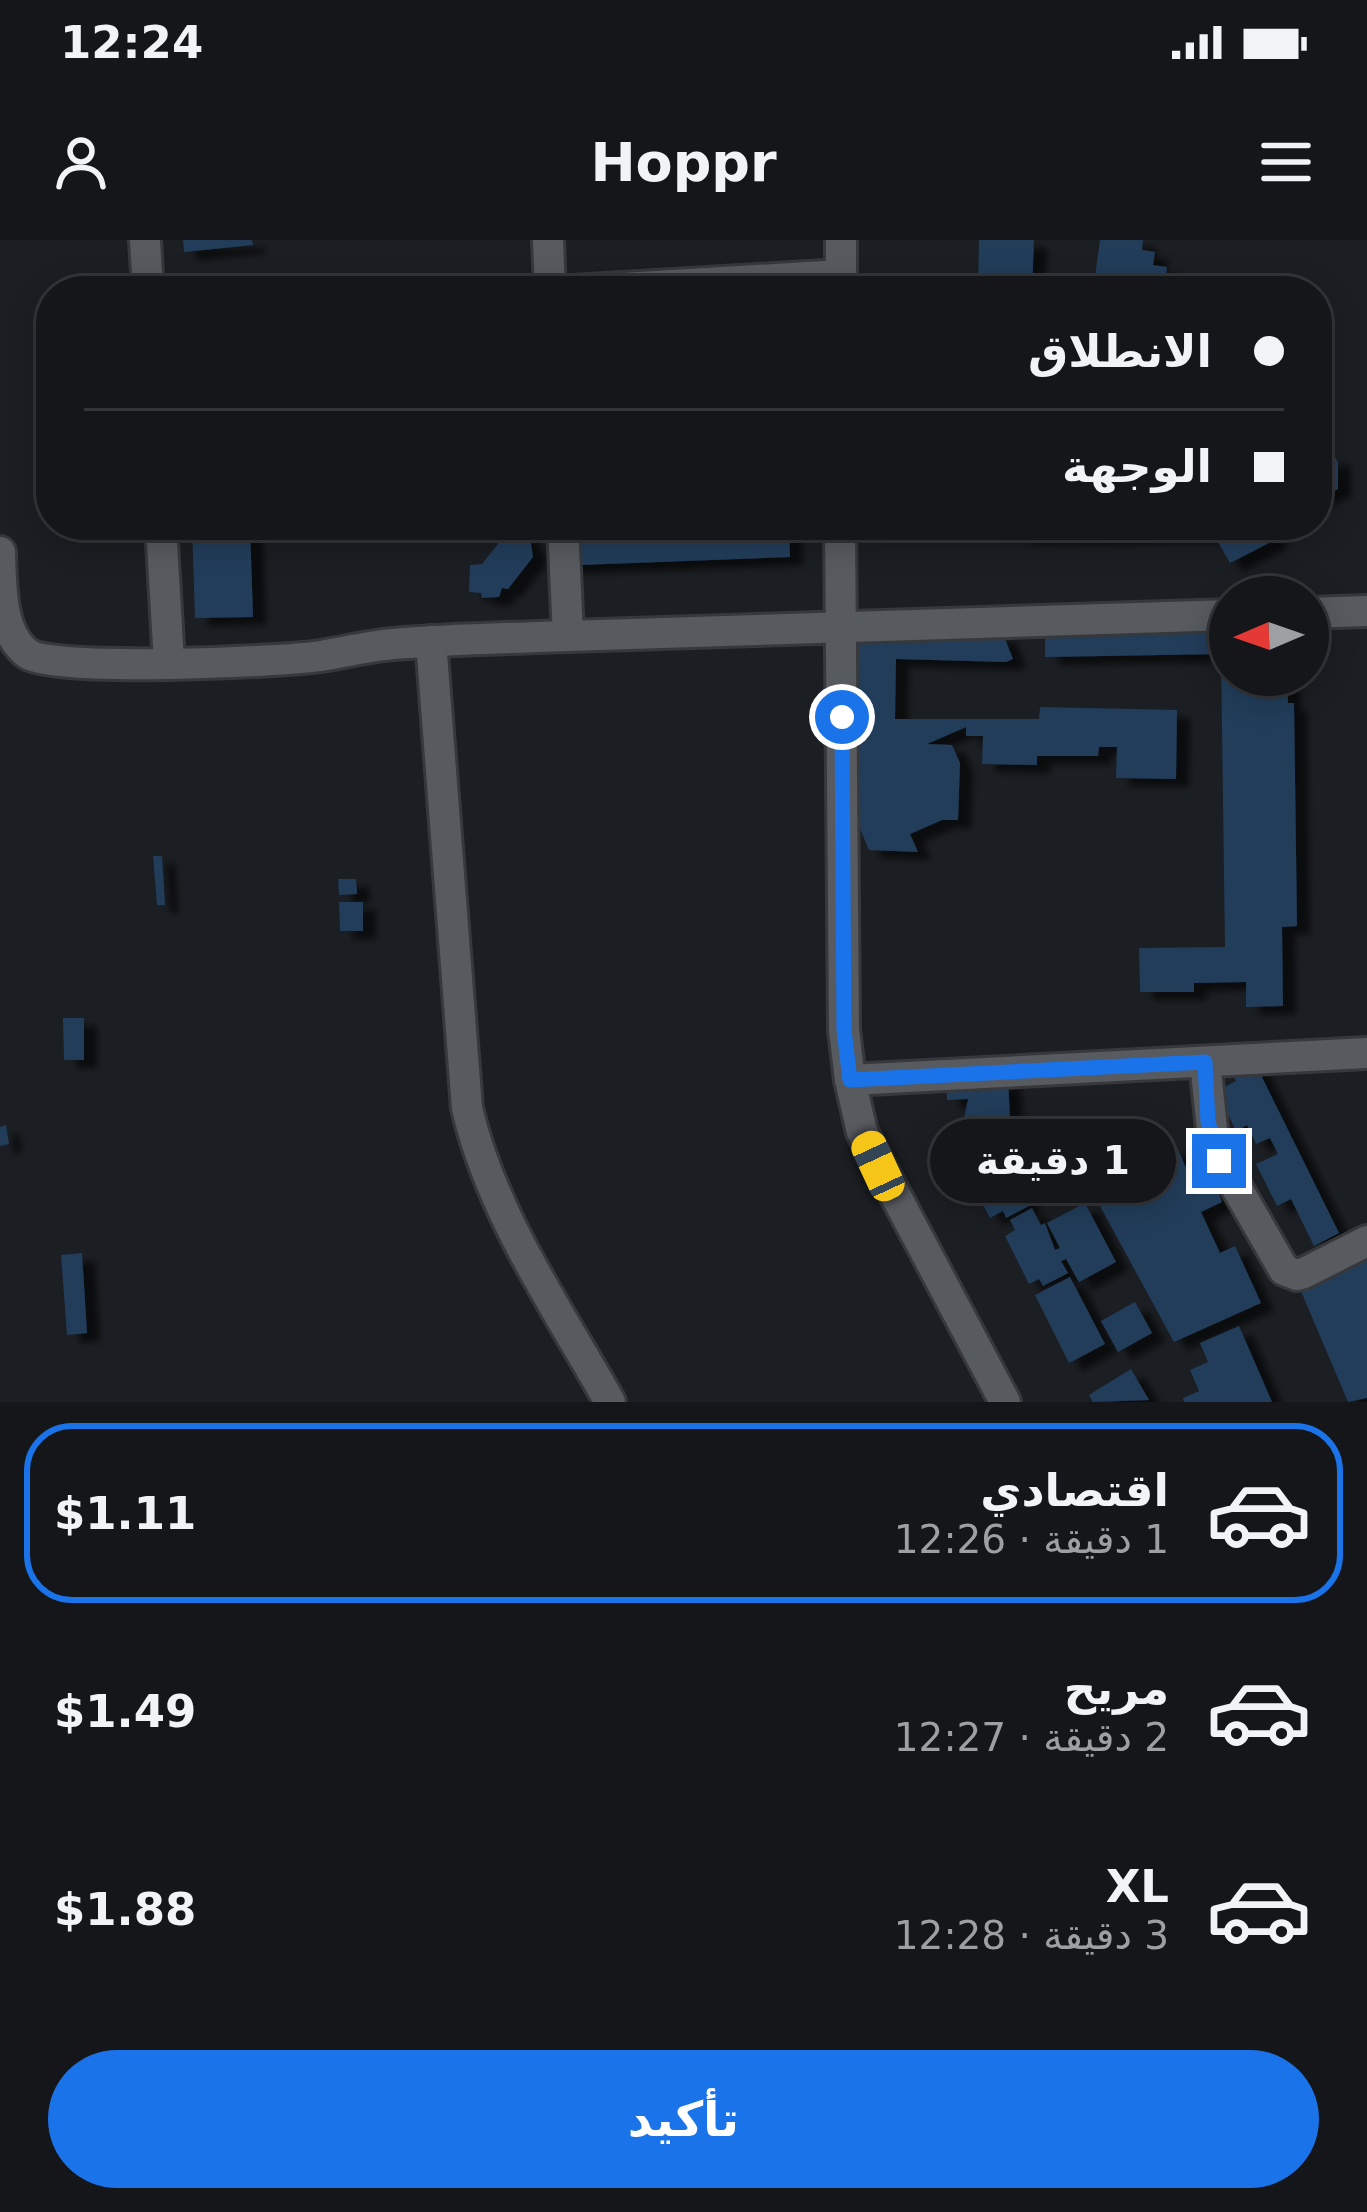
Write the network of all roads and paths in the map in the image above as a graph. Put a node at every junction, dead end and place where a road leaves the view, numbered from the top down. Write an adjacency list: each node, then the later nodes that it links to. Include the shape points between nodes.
1 (145, 240): 4 (street)
2 (548, 240): 5 (street)
3 (841, 240): 6 (street)
4 (147, 276)
5 (549, 276)
6 (841, 276)
7 (162, 540): 17 (street)
8 (564, 540): 15 (street)
9 (840, 540): 14 (street)
10 (0, 552): 17 (street, via 6,621 25,652 50,661)
11 (1367, 611): 12 (street)
12 (1329, 612)
13 (1209, 616): 14 (street)
14 (841, 626): 15 (street); 20 (street)
15 (568, 636): 16 (street)
16 (431, 641): 17 (street); 22 (street, via 474,1139 523,1248)
17 (170, 663)
18 (1367, 1054): 19 (street)
19 (1205, 1062): 20 (street); 21 (street, via 1214,1148 1284,1270 1310,1271)
20 (850, 1080): 23 (street, via 878,1166)
21 (1367, 1240)
22 (610, 1402)
23 (1005, 1402)

